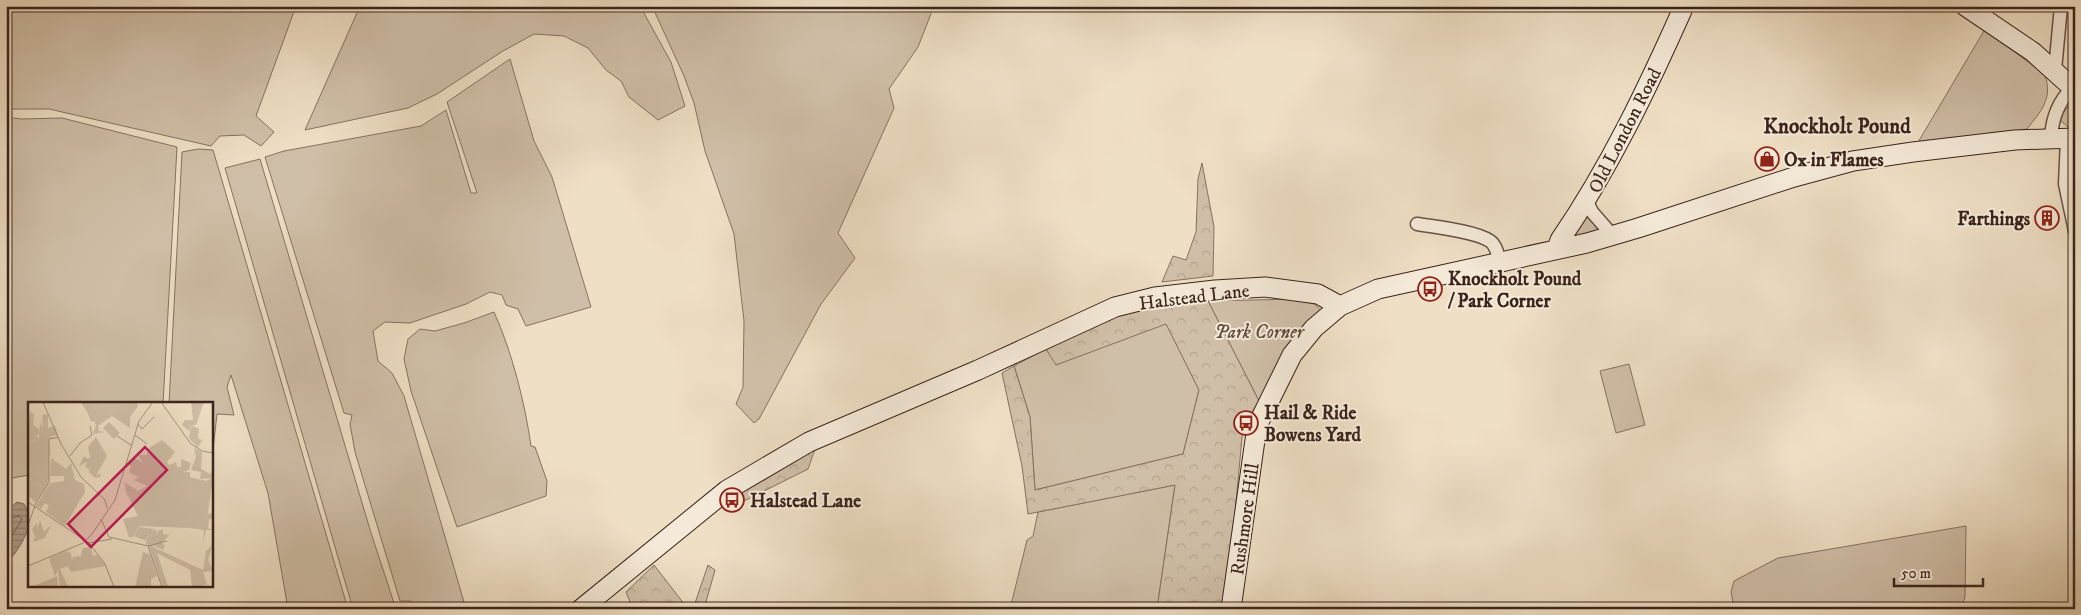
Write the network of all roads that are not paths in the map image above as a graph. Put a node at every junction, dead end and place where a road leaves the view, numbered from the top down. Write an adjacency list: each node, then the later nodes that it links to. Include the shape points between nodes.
1 (1684, 6): 7 (street, Old London Road, via 1652,77)
2 (1965, 6): 4 (street)
3 (2061, 6): 4 (street)
4 (2055, 70): 5 (street)
5 (2074, 89): 6 (street, via 2063,98 2056,113)
6 (2064, 138): 9 (street, via 2065,184); 10 (street, Rushmore Hill, via 1934,149 1853,161 1774,182)
7 (1587, 201): 10 (street); 11 (street, Old London Road, via 1560,240)
8 (1417, 224): 12 (street, via 1469,233 1490,241)
9 (2075, 230)
10 (1612, 236): 11 (street, Rushmore Hill)
11 (1557, 250): 12 (street, Rushmore Hill)
12 (1500, 262): 13 (street, Rushmore Hill, via 1378,289)
13 (1340, 306): 14 (street, Halstead Lane, via 1318,294 1265,287 1155,297 1115,307 809,442 727,490); 15 (street, Rushmore Hill, via 1314,328 1292,355 1257,426)
14 (581, 609)
15 (1231, 609)

